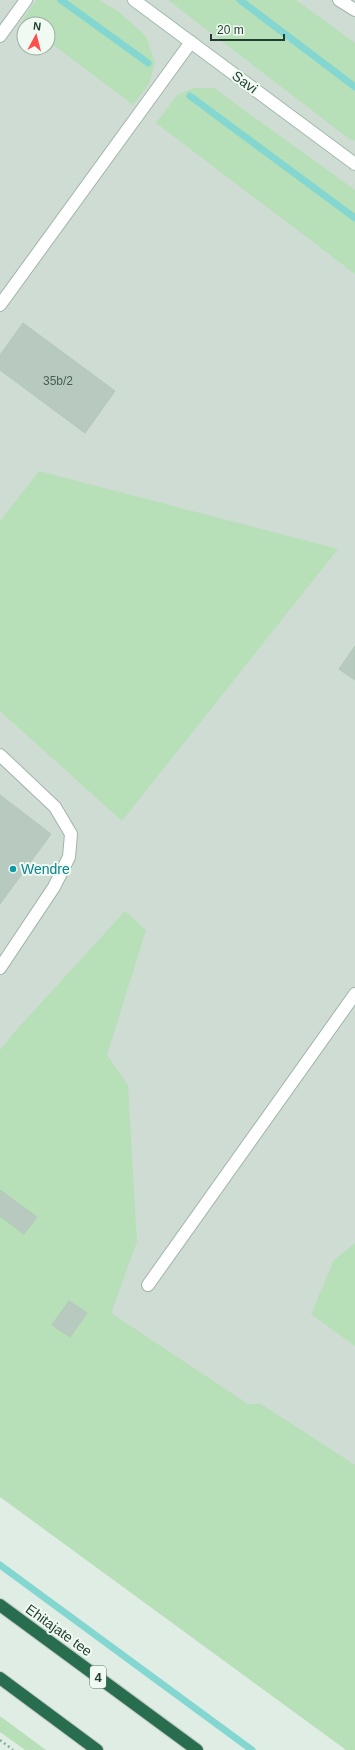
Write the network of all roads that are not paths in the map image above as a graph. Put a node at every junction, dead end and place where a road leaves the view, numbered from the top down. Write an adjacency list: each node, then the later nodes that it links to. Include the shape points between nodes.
1 (26, 0): 5 (street)
2 (134, 0): 6 (street, Savi)
3 (339, 0): 4 (street)
4 (355, 10)
5 (0, 36)
6 (191, 42): 7 (street, Savi); 8 (street)
7 (355, 164)
8 (0, 305)
9 (0, 756): 10 (street, via 55,808 71,834 69,857 54,887)
10 (0, 968)
11 (355, 994): 12 (street)
12 (148, 1285)
13 (0, 1605): 16 (highway, Ehitajate tee / 4)
14 (0, 1678): 15 (highway)
15 (97, 1750)
16 (196, 1750)

